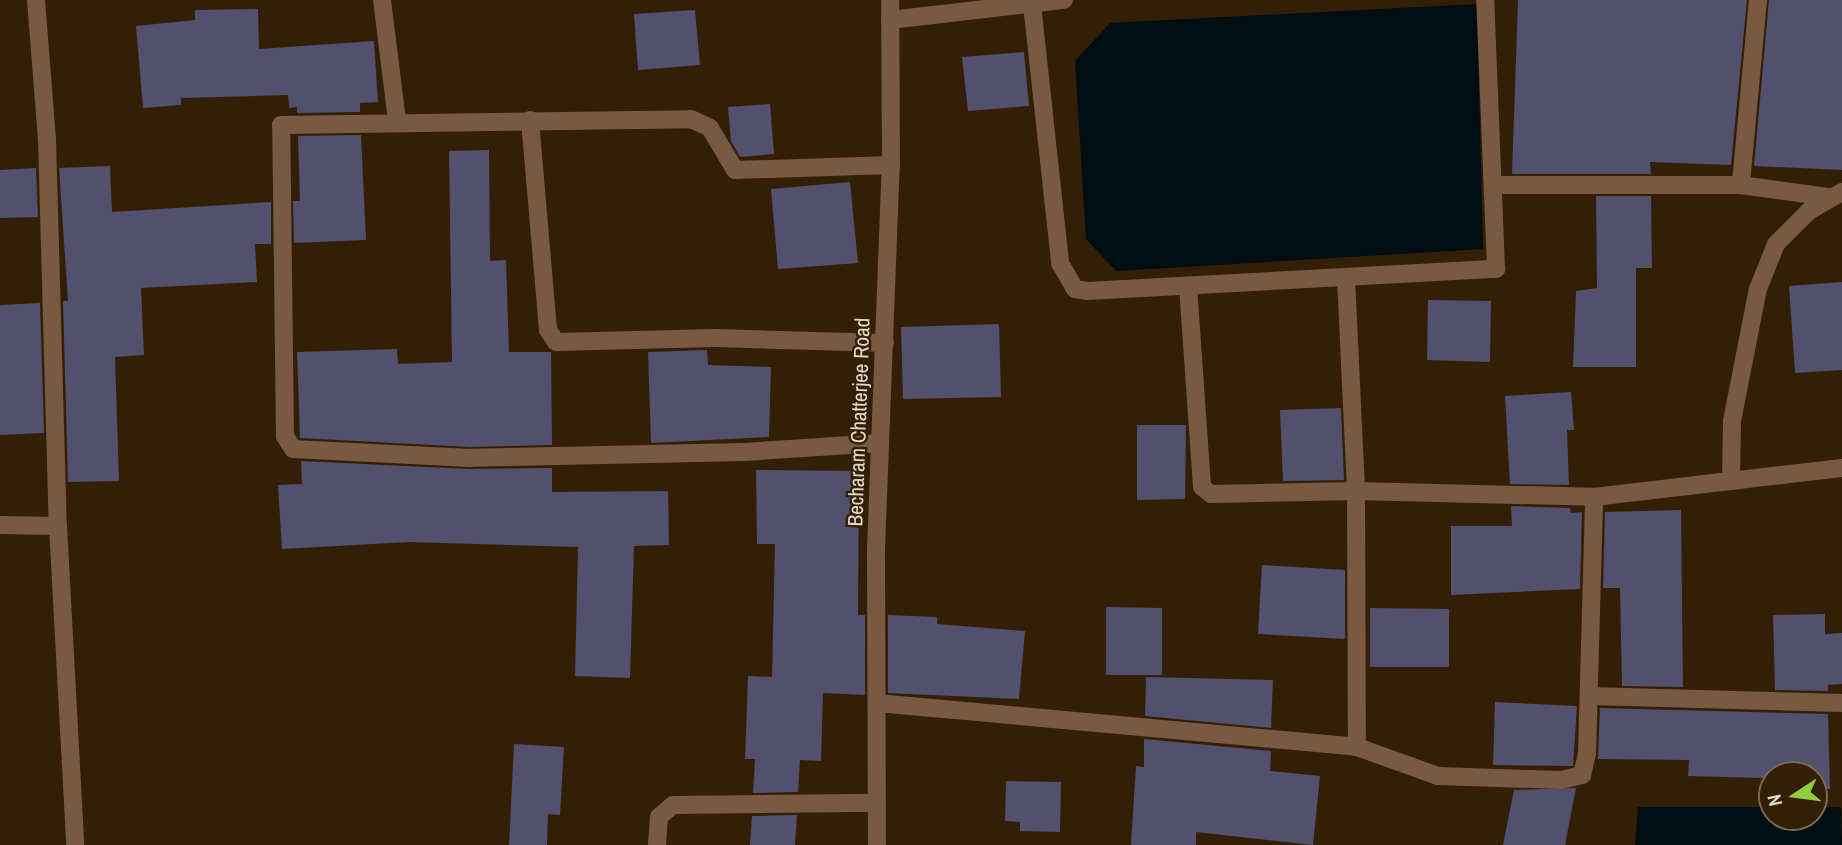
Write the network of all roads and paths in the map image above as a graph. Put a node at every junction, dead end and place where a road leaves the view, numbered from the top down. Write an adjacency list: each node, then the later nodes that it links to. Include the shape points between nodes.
1 (36, 0): 24 (street, via 47,140)
2 (382, 0): 10 (street)
3 (890, 0): 8 (street, Becharam Chatterjee Road)
4 (1064, 0): 7 (street)
5 (1485, 0): 12 (street)
6 (1758, 0): 13 (street)
7 (1032, 4): 8 (street); 16 (street, via 1060,263 1067,279 1075,289 1087,291)
8 (890, 20): 11 (street, Becharam Chatterjee Road)
9 (530, 120): 10 (street); 11 (street, via 691,119 710,128 730,167 743,172); 17 (street, via 548,330 556,342 715,338)
10 (397, 121): 18 (street, via 281,125 285,436 293,449 470,458 745,452)
11 (891, 165): 17 (street, Becharam Chatterjee Road)
12 (1494, 185): 13 (street); 15 (street, via 1496,269)
13 (1741, 186): 14 (street)
14 (1836, 195): 20 (street, via 1776,244 1758,289 1732,421)
15 (1346, 278): 16 (street); 21 (street)
16 (1188, 286): 21 (street, via 1206,491)
17 (885, 343): 18 (street, Becharam Chatterjee Road)
18 (880, 443): 26 (street, Becharam Chatterjee Road)
19 (1842, 468): 20 (street)
20 (1731, 479): 22 (street)
21 (1356, 491): 22 (street); 28 (street)
22 (1594, 497): 25 (street)
23 (0, 525): 24 (street)
24 (58, 526): 30 (street)
25 (1589, 696): 27 (street); 28 (street, via 1582,775 1561,779 1438,776)
26 (877, 703): 28 (street); 29 (street, Becharam Chatterjee Road)
27 (1842, 703)
28 (1357, 747)
29 (876, 803): 31 (street, via 673,806 659,817); 32 (street, Becharam Chatterjee Road)
30 (75, 845)
31 (657, 845)
32 (877, 845)

